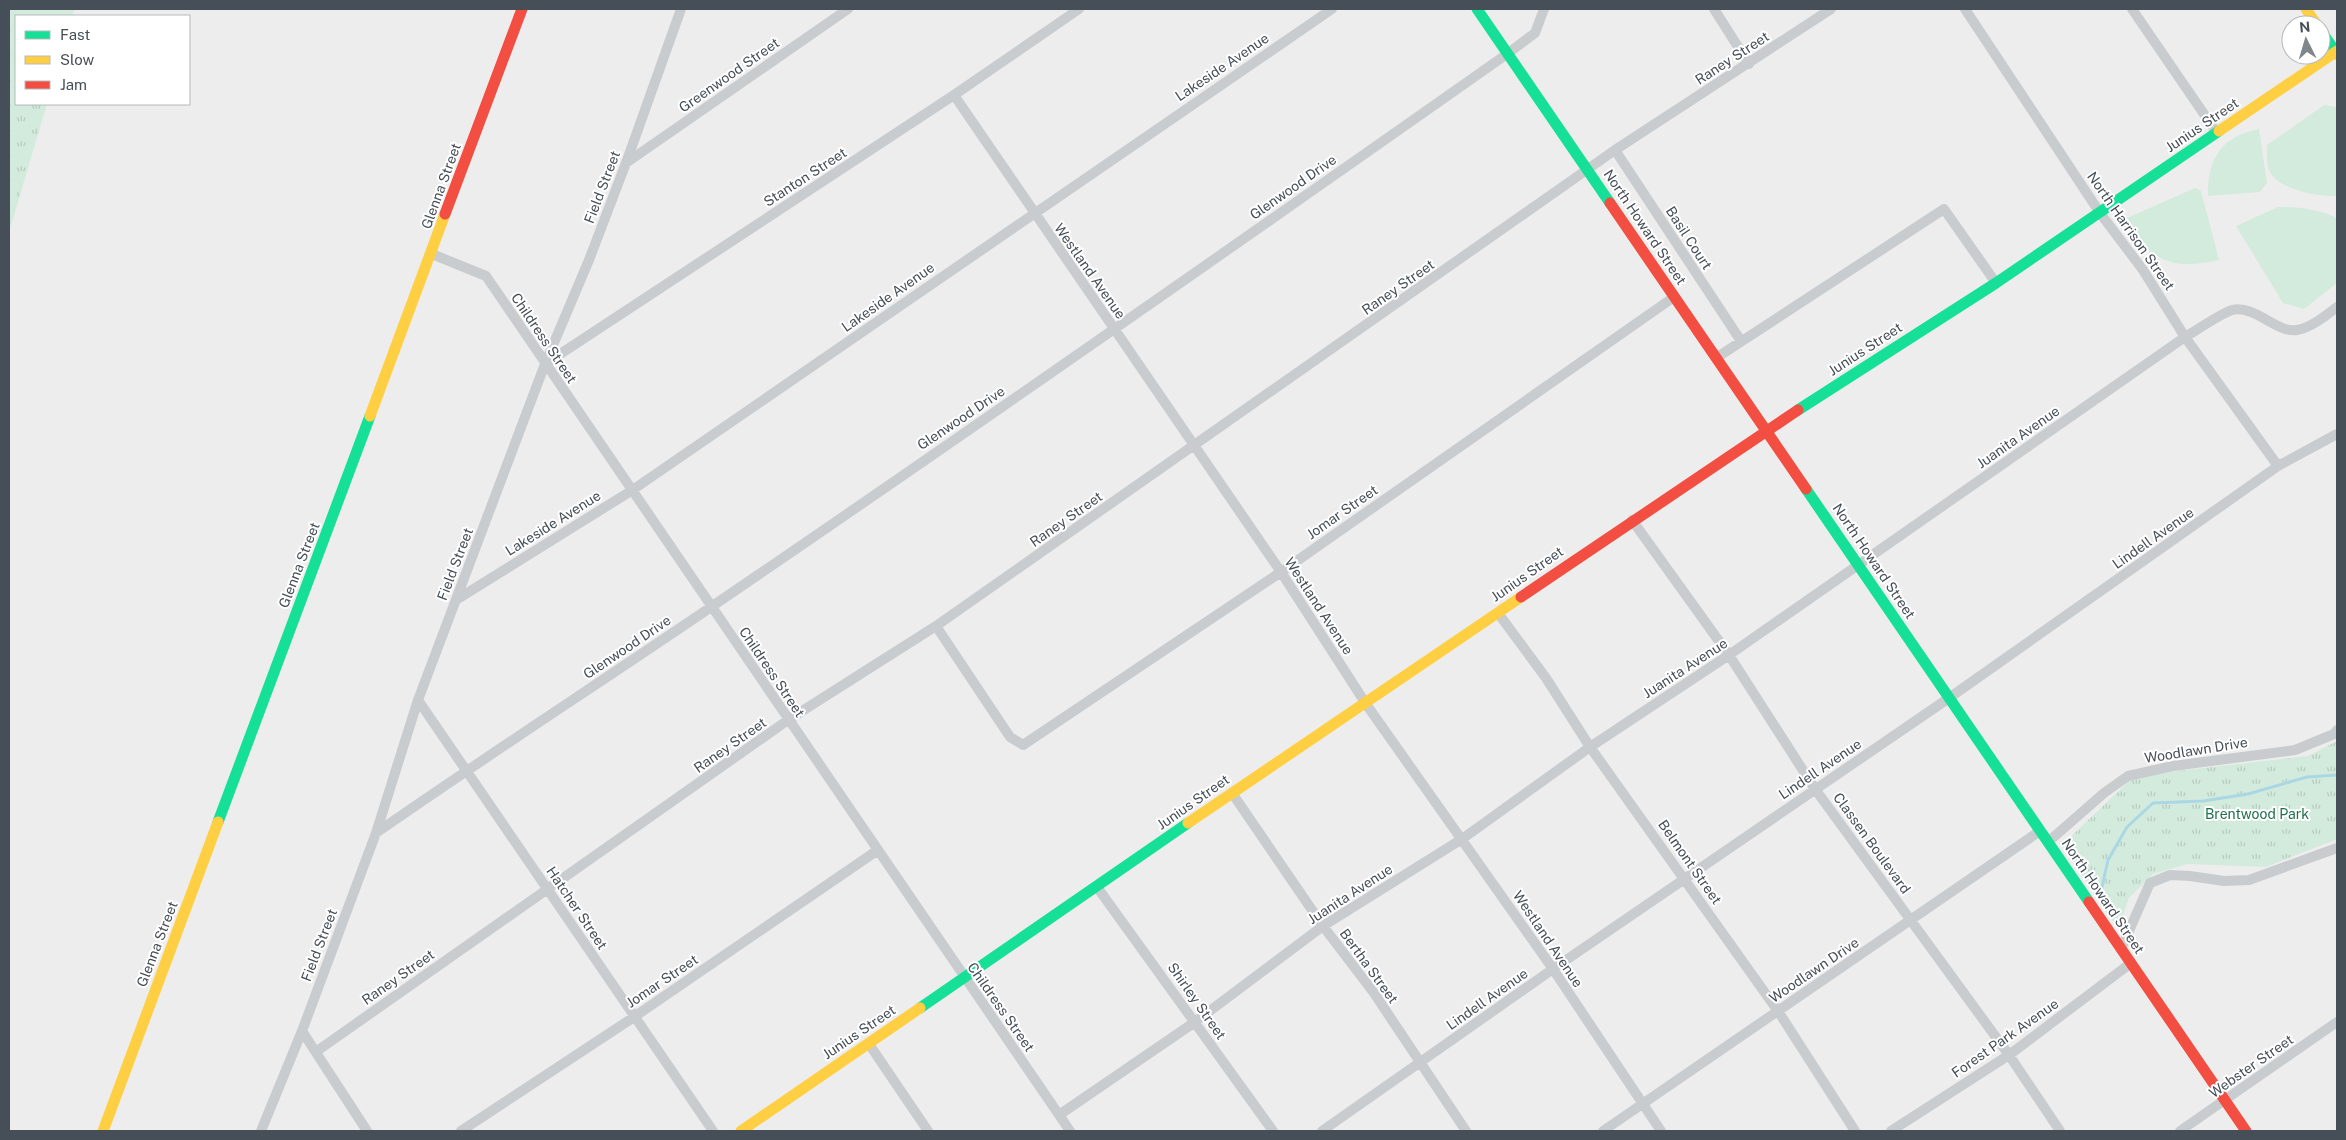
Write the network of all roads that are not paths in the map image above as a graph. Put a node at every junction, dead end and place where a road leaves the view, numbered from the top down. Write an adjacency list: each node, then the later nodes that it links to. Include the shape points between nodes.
1 (522, 9): 22 (street, Glenna Street)
2 (681, 9): 18 (street, Field Street)
3 (848, 9): 18 (street, Greenwood Street)
4 (1079, 9): 15 (street, Stanton Street)
5 (1332, 9): 21 (street, Lakeside Avenue)
6 (1477, 9): 13 (street, North Howard Street)
7 (1544, 9): 13 (street, Glenwood Drive, via 1535,33)
8 (1714, 9): 14 (street)
9 (1831, 9): 14 (street, Raney Street)
10 (1966, 9): 20 (street, North Harrison Street)
11 (2132, 9): 16 (street)
12 (2337, 53): 16 (street, Junius Street)
13 (1507, 54): 19 (street, North Howard Street); 26 (street, Glenwood Drive)
14 (1749, 64): 17 (street, Raney Street)
15 (954, 95): 21 (street, Westland Avenue); 30 (street, Stanton Street)
16 (2217, 133): 20 (street, Junius Street)
17 (1615, 150): 19 (street, Raney Street); 28 (street, Basil Court)
18 (626, 163): 30 (street, Field Street)
19 (1587, 170): 24 (street, North Howard Street); 34 (street, Raney Street)
20 (2100, 213): 23 (street, Junius Street); 27 (street, North Harrison Street, via 2143,270)
21 (1033, 214): 26 (street, Westland Avenue); 36 (street, Lakeside Avenue)
22 (432, 254): 30 (street, Childress Street, via 486,276); 81 (street, Glenna Street)
23 (1996, 283): 28 (street, via 1944,209); 31 (street, Junius Street)
24 (1674, 296): 29 (street, North Howard Street); 39 (street, Jomar Street)
25 (2337, 307): 27 (street, Juanita Avenue, via 2315,323 2296,330 2251,312 2233,310)
26 (1115, 330): 34 (street, Westland Avenue); 41 (street, Glenwood Drive)
27 (2185, 337): 35 (street, North Harrison Street); 38 (street, Juanita Avenue)
28 (1741, 341): 29 (street)
29 (1716, 358): 31 (street, North Howard Street)
30 (544, 364): 36 (street, Childress Street); 40 (street, Field Street)
31 (1766, 430): 37 (street, Junius Street); 38 (street, North Howard Street)
32 (2337, 434): 33 (street, Lindell Avenue)
33 (2332, 443): 35 (street, Lindell Avenue)
34 (1193, 447): 39 (street, Westland Avenue); 43 (street, Raney Street)
35 (2278, 466): 45 (street, Lindell Avenue)
36 (631, 491): 40 (street, Lakeside Avenue); 41 (street, Childress Street)
37 (1632, 520): 42 (street, Junius Street); 44 (street, Classen Boulevard)
38 (1858, 565): 44 (street, Juanita Avenue); 45 (street, North Howard Street)
39 (1281, 572): 43 (street, Jomar Street, via 1022,744 1010,737); 47 (street, Westland Avenue)
40 (456, 600): 46 (street, Field Street)
41 (711, 607): 48 (street, Childress Street); 51 (street, Glenwood Drive)
42 (1498, 613): 47 (street, Junius Street); 50 (street, Belmont Street, via 1546,678)
43 (936, 626): 48 (street, Raney Street)
44 (1729, 656): 50 (street, Juanita Avenue); 52 (street, Classen Boulevard)
45 (1949, 698): 52 (street, Lindell Avenue); 54 (street, North Howard Street)
46 (418, 700): 51 (street, Hatcher Street); 55 (street, Field Street)
47 (1366, 704): 53 (street, Junius Street); 56 (street, Westland Avenue)
48 (788, 720): 59 (street, Childress Street); 62 (street, Raney Street)
49 (2337, 730): 57 (street, Woodlawn Drive, via 2295,750 2173,766 2128,776)
50 (1590, 747): 56 (street, Juanita Avenue); 60 (street, Belmont Street)
51 (466, 771): 55 (street, Glenwood Drive); 62 (street, Hatcher Street)
52 (1815, 789): 60 (street, Lindell Avenue); 63 (street, Classen Boulevard)
53 (1232, 792): 61 (street, Junius Street); 64 (street, Bertha Street)
54 (2040, 831): 57 (street, North Howard Street); 63 (street, Woodlawn Drive)
55 (376, 833): 73 (street, Field Street)
56 (1462, 838): 64 (street, Juanita Avenue); 67 (street, Westland Avenue)
57 (2048, 842): 65 (street, North Howard Street)
58 (2337, 848): 65 (street, via 2249,880 2224,882 2170,875 2150,883)
59 (878, 850): 68 (street, Childress Street); 70 (street, Jomar Street)
60 (1686, 879): 67 (street, Lindell Avenue); 69 (street, Belmont Street)
61 (1097, 887): 68 (street, Junius Street); 71 (street, Shirley Street)
62 (548, 890): 70 (street, Hatcher Street); 75 (street, Raney Street)
63 (1912, 921): 69 (street, Woodlawn Drive); 76 (street, Classen Boulevard)
64 (1324, 926): 71 (street, Juanita Avenue); 77 (street, Bertha Street, via 1374,994)
65 (2121, 949): 66 (street, North Howard Street)
66 (2131, 963): 76 (street, Forest Park Avenue); 78 (street, North Howard Street)
67 (1553, 969): 77 (street, Lindell Avenue); 79 (street, Westland Avenue)
68 (964, 978): 74 (street, Junius Street); 80 (street, Childress Street)
69 (1778, 1011): 79 (street, Woodlawn Drive); 94 (street, Belmont Street)
70 (634, 1017): 84 (street, Jomar Street); 85 (street, Hatcher Street)
71 (1195, 1022): 80 (street, Juanita Avenue); 89 (street, Shirley Street)
72 (2337, 1022): 78 (street, Webster Street)
73 (302, 1031): 75 (street); 82 (street, Field Street)
74 (869, 1044): 86 (street, Junius Street); 87 (street)
75 (316, 1051): 83 (street)
76 (2009, 1055): 95 (street, Forest Park Avenue); 96 (street, Classen Boulevard)
77 (1419, 1064): 90 (street, Lindell Avenue); 91 (street, Bertha Street)
78 (2225, 1101): 97 (street, Webster Street); 98 (street, North Howard Street)
79 (1641, 1104): 92 (street, Woodlawn Drive); 93 (street, Westland Avenue)
80 (1059, 1115): 88 (street, Childress Street)
81 (103, 1131)
82 (261, 1131)
83 (367, 1131)
84 (461, 1131)
85 (713, 1131)
86 (741, 1131)
87 (928, 1131)
88 (1070, 1131)
89 (1273, 1131)
90 (1322, 1131)
91 (1466, 1131)
92 (1603, 1131)
93 (1661, 1131)
94 (1855, 1131)
95 (1891, 1131)
96 (2060, 1131)
97 (2180, 1131)
98 (2246, 1131)

